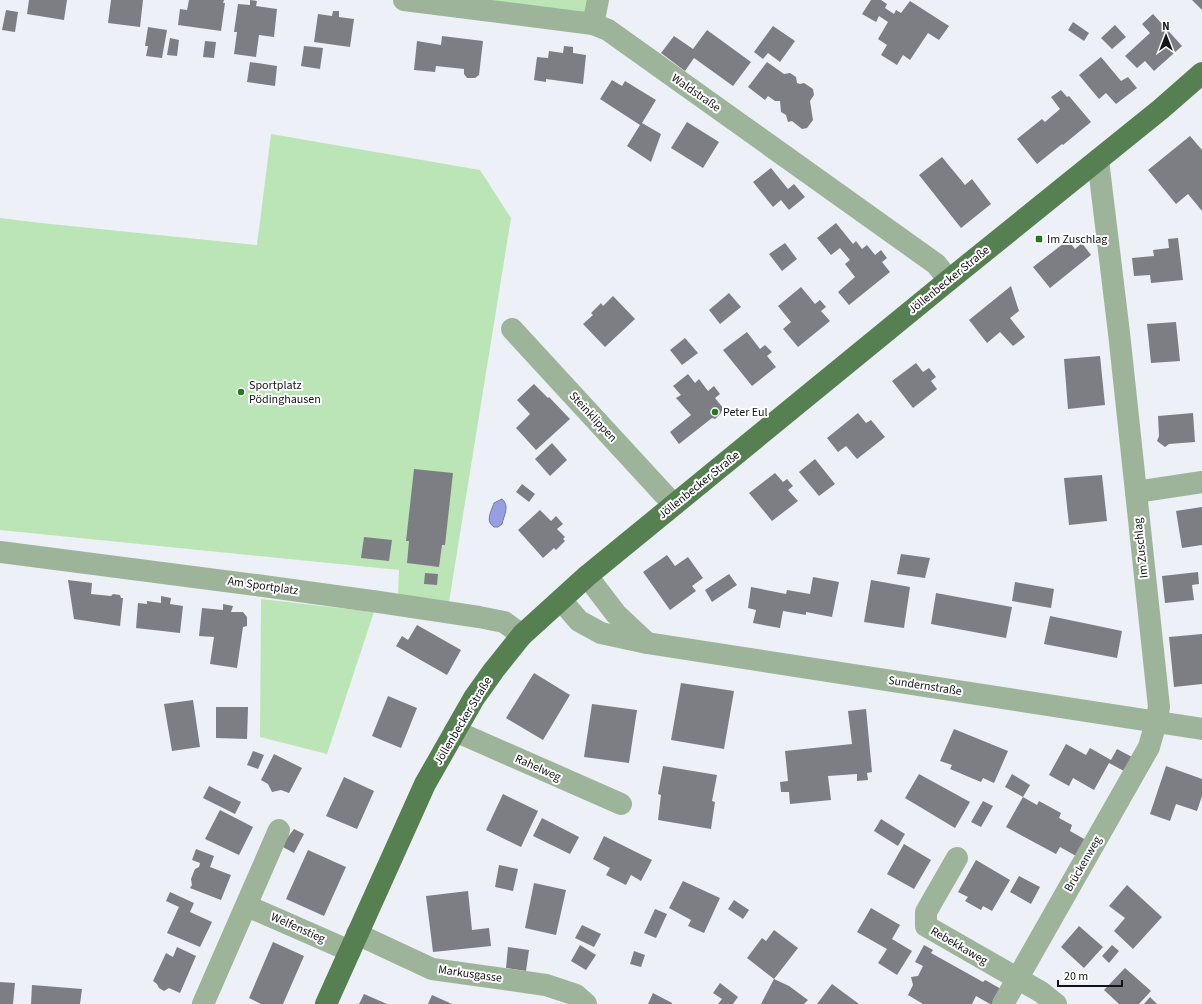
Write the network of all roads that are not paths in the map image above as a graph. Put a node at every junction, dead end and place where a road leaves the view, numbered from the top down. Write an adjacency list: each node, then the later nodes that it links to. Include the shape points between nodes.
1 (404, 0): 3 (street, Waldstraße)
2 (598, 0): 3 (street)
3 (593, 24): 6 (street, Waldstraße, via 608,30 936,264)
4 (1202, 73): 5 (main road, Jöllenbecker Straße)
5 (1098, 160): 6 (main road, Jöllenbecker Straße); 9 (street, Im Zuschlag)
6 (949, 280): 10 (main road, Jöllenbecker Straße)
7 (512, 329): 10 (street, Steinklippen)
8 (1202, 482): 9 (street)
9 (1136, 492): 16 (street, Im Zuschlag, via 1159,707)
10 (674, 505): 12 (main road, Jöllenbecker Straße)
11 (0, 552): 14 (street, Am Sportplatz, via 479,617 504,622)
12 (588, 576): 13 (main road, Jöllenbecker Straße); 15 (street, via 616,614)
13 (560, 600): 14 (main road, Jöllenbecker Straße); 15 (street, Sundernstraße, via 579,621 601,633)
14 (522, 635): 18 (main road, Jöllenbecker Straße, via 474,698)
15 (647, 643): 16 (street, Sundernstraße)
16 (1156, 722): 17 (street, Sundernstraße); 24 (street, Brückenweg, via 1149,747)
17 (1202, 729)
18 (455, 731): 19 (street, Rahelweg); 23 (main road, Jöllenbecker Straße, via 425,784)
19 (621, 804)
20 (279, 830): 22 (street)
21 (957, 858): 24 (street, Rebekkaweg, via 926,912 926,926)
22 (247, 906): 23 (street, Welfenstieg); 25 (street)
23 (353, 943): 26 (main road, Jöllenbecker Straße); 27 (street, Markusgasse, via 432,969 546,985 576,996)
24 (1018, 980): 28 (street, Brückenweg); 29 (street, via 1041,992)
25 (203, 1004)
26 (326, 1004)
27 (586, 1004)
28 (1003, 1004)
29 (1056, 1004)

